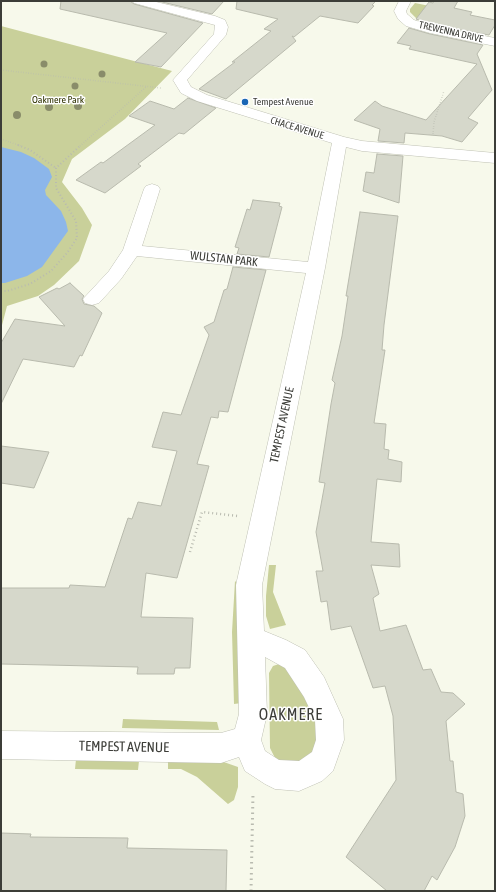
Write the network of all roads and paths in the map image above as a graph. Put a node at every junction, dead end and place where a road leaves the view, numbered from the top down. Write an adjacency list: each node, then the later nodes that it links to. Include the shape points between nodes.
1 (138, 1): 10 (street, CHACE AVENUE, via 211,18 221,23 220,35 180,80 186,90 202,98)
2 (406, 1): 3 (street, TREWENNA DRIVE, via 400,11 410,22 430,29)
3 (495, 42)
4 (1, 70): 5 (path)
5 (146, 87): 6 (path); 12 (path)
6 (162, 88)
7 (444, 91): 8 (path, via 434,122)
8 (433, 137)
9 (1, 139): 12 (path, via 30,150)
10 (340, 141): 11 (street, CHACE AVENUE, via 362,146); 15 (street, TEMPEST AVENUE)
11 (495, 158)
12 (56, 168): 16 (path, via 56,188 76,221 77,238 51,271 30,284 7,292)
13 (152, 189): 14 (street)
14 (132, 250): 15 (street, WULSTAN PARK); 17 (street, via 115,275)
15 (316, 268): 18 (street, TEMPEST AVENUE)
16 (1, 291)
17 (92, 299)
18 (262, 520): 19 (path, via 202,512); 20 (street, TEMPEST AVENUE, via 249,585)
19 (190, 552)
20 (250, 639): 22 (street, TEMPEST AVENUE, via 253,714); 22 (street, via 295,659 314,687 329,719 330,740 323,762 299,776 275,774)
21 (1, 745): 22 (street, TEMPEST AVENUE)
22 (250, 750): 23 (path)
23 (251, 891)

